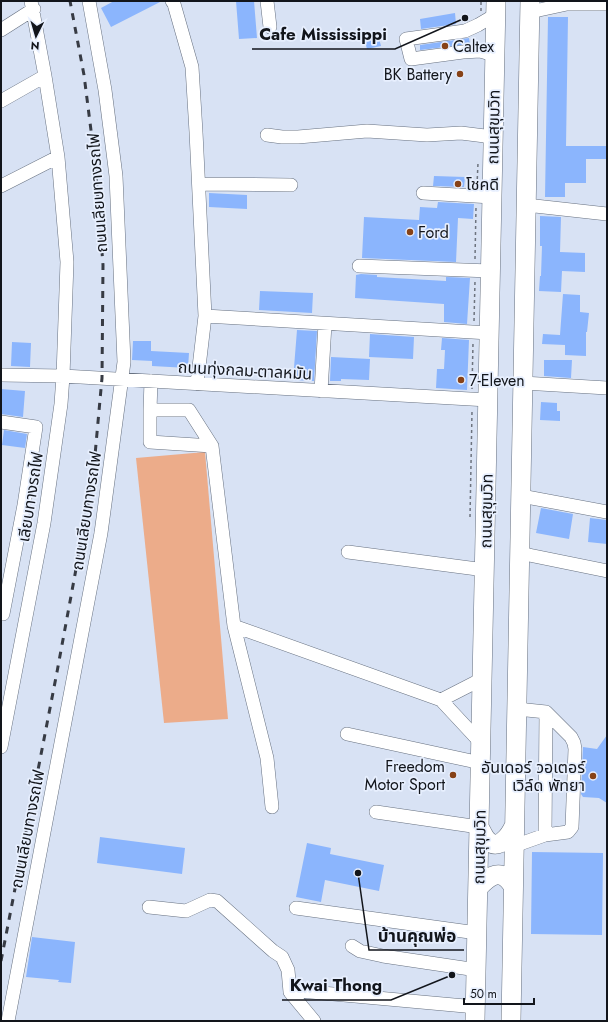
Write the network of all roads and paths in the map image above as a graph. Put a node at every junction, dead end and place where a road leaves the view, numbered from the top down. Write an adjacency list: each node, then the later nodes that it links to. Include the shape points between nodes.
1 (89, 1): 32 (street, ถนนเลียบทางรถไฟ, via 105,90 116,176 124,362)
2 (172, 1): 18 (street, via 192,67)
3 (267, 1): 8 (street)
4 (607, 4): 6 (street)
5 (32, 5): 9 (street); 13 (street)
6 (530, 7): 23 (highway)
7 (496, 8): 10 (street, via 478,25); 12 (highway, ถนนสุขุมวิท)
8 (270, 27)
9 (1, 30)
10 (460, 31): 11 (street); 11 (street, via 406,40 411,59)
11 (463, 52): 12 (street, via 480,51)
12 (494, 55): 16 (highway, ถนนสุขุมวิท)
13 (45, 76): 14 (street); 17 (street)
14 (1, 101)
15 (267, 135): 16 (street, via 298,137 367,131 427,135 461,133)
16 (493, 137): 22 (highway, ถนนสุขุมวิท)
17 (58, 157): 20 (street); 31 (street, via 67,262)
18 (199, 184): 19 (street); 27 (street)
19 (292, 185)
20 (1, 186)
21 (424, 193): 22 (street)
22 (492, 197): 26 (highway, ถนนสุขุมวิท)
23 (526, 205): 24 (street); 34 (highway)
24 (607, 214)
25 (359, 266): 26 (street)
26 (490, 271): 29 (highway, ถนนสุขุมวิท)
27 (205, 316): 28 (street); 35 (street)
28 (325, 324): 29 (street); 37 (street)
29 (489, 333): 38 (highway, ถนนสุขุมวิท)
30 (1, 375): 31 (street, ถนนทุ่งกลม-ตาลหมัน)
31 (63, 376): 32 (street, ถนนทุ่งกลม-ตาลหมัน); 56 (street, เลียบทางรถไฟ, via 44,523)
32 (122, 380): 33 (street, ถนนทุ่งกลม-ตาลหมัน); 73 (street, ถนนเลียบทางรถไฟ, via 101,533)
33 (151, 381): 35 (street, ถนนทุ่งกลม-ตาลหมัน); 39 (street)
34 (523, 383): 36 (street); 42 (highway)
35 (197, 384): 37 (street, ถนนทุ่งกลม-ตาลหมัน)
36 (607, 388)
37 (321, 391): 38 (street, ถนนทุ่งกลม-ตาลหมัน)
38 (488, 400): 46 (highway, ถนนสุขุมวิท)
39 (150, 410): 41 (street, via 189,410); 41 (street, via 150,442)
40 (1, 422): 48 (street, via 36,426 24,505 3,614)
41 (212, 446): 49 (street)
42 (521, 496): 43 (street); 45 (highway)
43 (607, 512)
44 (348, 552): 46 (street)
45 (519, 553): 47 (street); 52 (highway)
46 (485, 570): 50 (highway, ถนนสุขุมวิท)
47 (607, 571)
48 (1, 613)
49 (234, 626): 51 (street); 58 (street, via 267,758)
50 (482, 679): 51 (street); 55 (highway, ถนนสุขุมวิท)
51 (441, 700): 55 (street)
52 (517, 709): 53 (street); 60 (highway)
53 (546, 712): 62 (street); 62 (street, via 571,737 575,749 572,827 568,832)
54 (347, 734): 57 (street)
55 (481, 743): 57 (highway, ถนนสุขุมวิท)
56 (1, 747)
57 (481, 763): 61 (highway, ถนนสุขุมวิท)
58 (272, 807)
59 (376, 812): 61 (street)
60 (514, 826): 61 (highway, via 510,836 499,844 486,840); 63 (highway)
61 (479, 827): 65 (highway, ถนนสุขุมวิท)
62 (545, 835): 63 (street)
63 (514, 846): 64 (highway)
64 (513, 886): 65 (highway, via 505,876 495,875 489,877); 75 (highway)
65 (478, 888): 68 (highway, ถนนสุขุมวิท)
66 (149, 907): 71 (street, via 186,911 210,900 217,901 282,958 288,970)
67 (296, 908): 68 (street)
68 (477, 933): 70 (highway, ถนนสุขุมวิท)
69 (352, 946): 70 (street, via 360,951 383,956)
70 (477, 970): 72 (highway, ถนนสุขุมวิท)
71 (290, 992): 72 (street, via 300,991); 74 (street)
72 (476, 1014)
73 (8, 1021)
74 (314, 1021)
75 (511, 1021)

